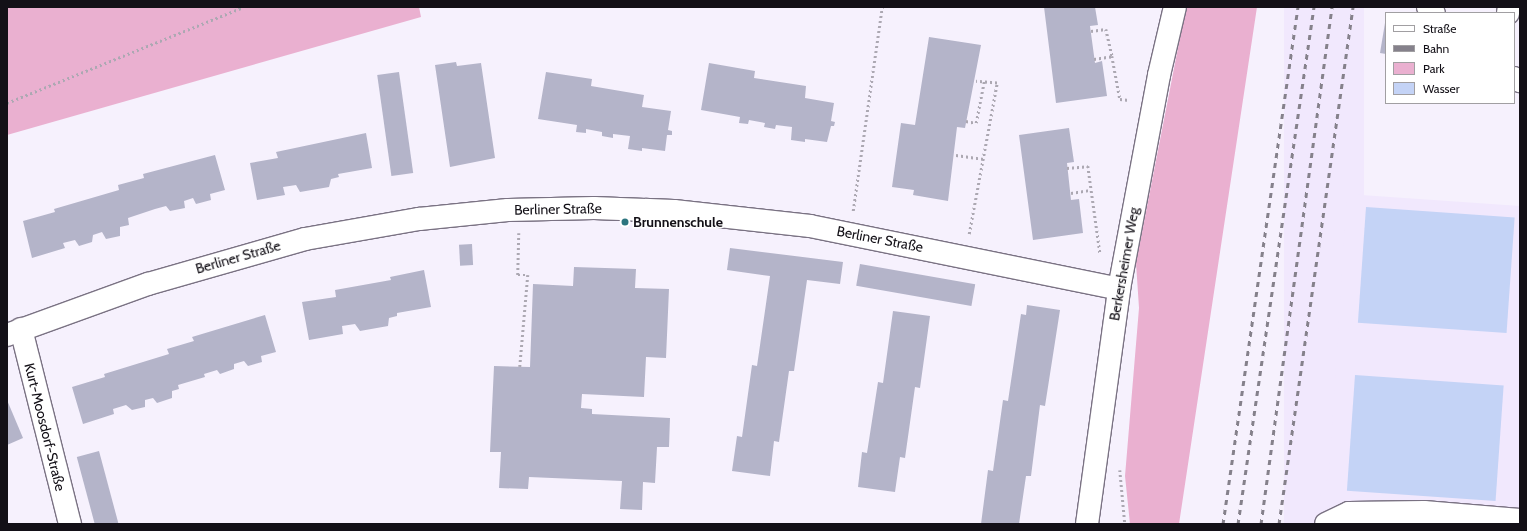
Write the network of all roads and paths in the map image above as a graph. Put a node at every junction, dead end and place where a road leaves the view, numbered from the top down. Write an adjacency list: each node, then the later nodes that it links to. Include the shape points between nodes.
1 (243, 7): 9 (path)
2 (882, 7): 18 (path)
3 (1175, 7): 10 (street, Berkersheimer Weg)
4 (1091, 30): 5 (path, via 1106,29)
5 (1112, 56): 6 (path); 10 (path, via 1120,99)
6 (1094, 59)
7 (976, 81): 8 (path)
8 (984, 82): 11 (path, via 976,123); 13 (path, via 997,83)
9 (7, 103)
10 (1154, 103): 20 (street, Berkersheimer Weg)
11 (966, 121)
12 (956, 155): 13 (path)
13 (984, 159): 19 (path)
14 (1067, 168): 15 (path, via 1088,166)
15 (1091, 190): 16 (path); 20 (path, via 1101,255)
16 (1071, 193)
17 (519, 210): 18 (street, Berliner Straße, via 594,208 674,211); 22 (street, Berliner Straße, via 419,219 305,239 148,284); 23 (path, via 518,275 528,275)
18 (850, 233): 19 (street, Berliner Straße)
19 (965, 256): 21 (street, Berliner Straße)
20 (1124, 259): 21 (street, Berkersheimer Weg)
21 (1119, 289): 26 (street, Berkersheimer Weg)
22 (14, 332): 25 (street, Kurt-Moosdorf-Straße)
23 (520, 367)
24 (1520, 520): 27 (street, via 1424,512 1348,513)
25 (70, 524)
26 (1087, 524)
27 (1326, 524)

